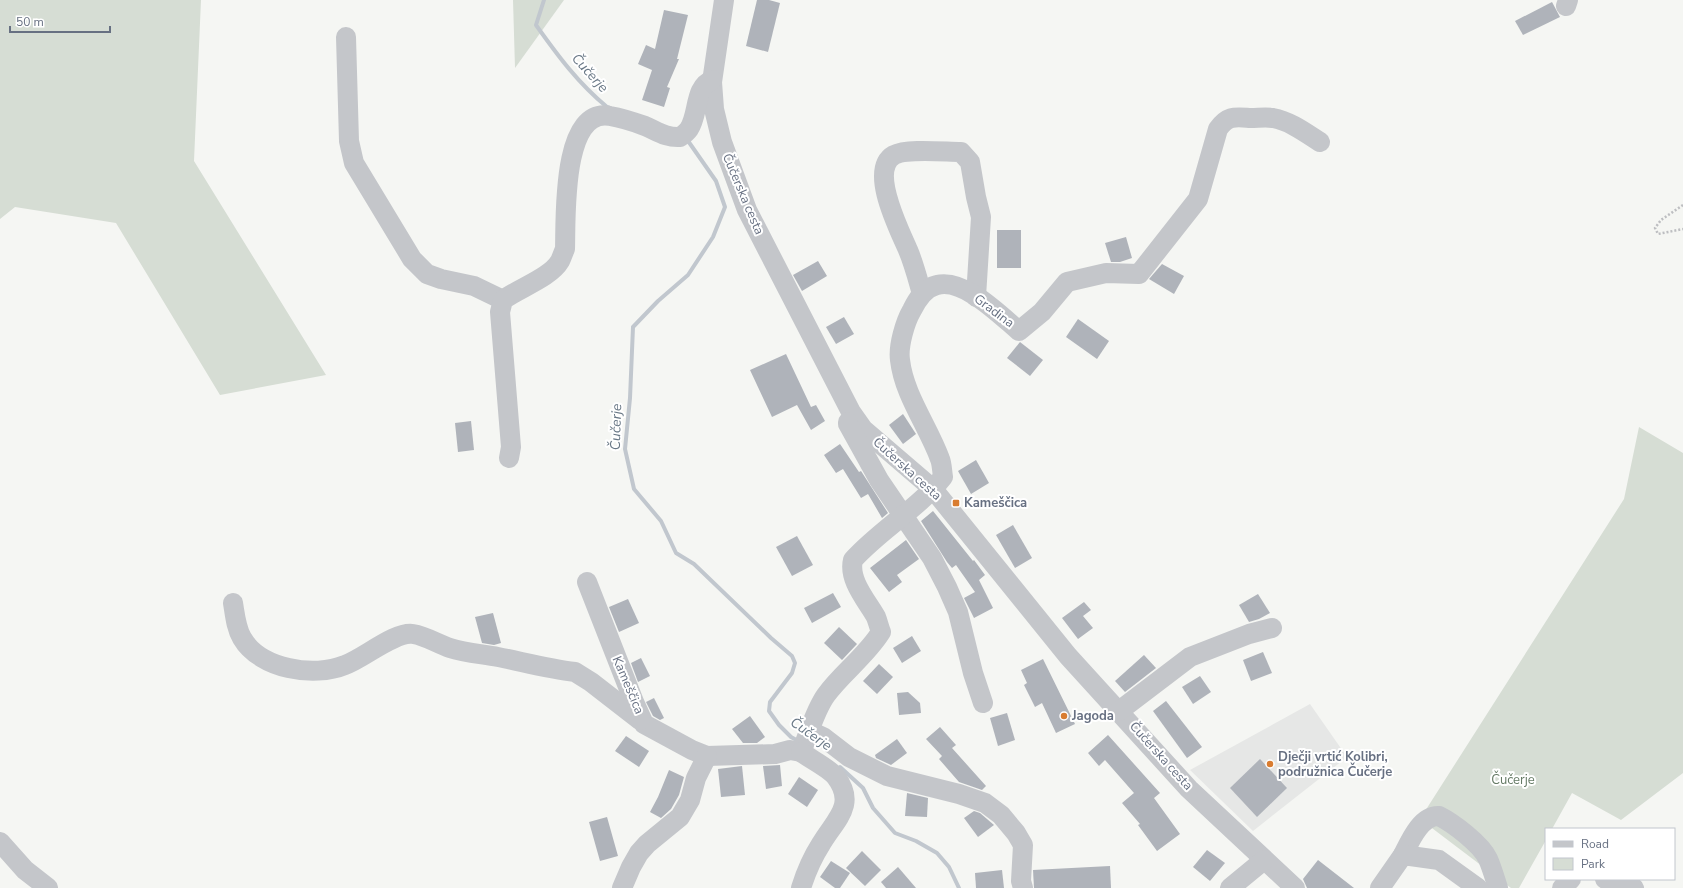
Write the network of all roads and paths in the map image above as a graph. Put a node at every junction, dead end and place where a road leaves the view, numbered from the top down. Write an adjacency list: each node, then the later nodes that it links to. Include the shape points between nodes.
1 (724, 0): 3 (street, Čučerska cesta)
2 (346, 37): 9 (street, via 349,141 354,163 412,259 427,274 474,286)
3 (712, 80): 9 (street, via 702,86 689,130 680,137 667,137 646,126 609,115 598,116 588,122 575,141 569,164 564,249 560,260 554,269); 10 (street, Čučerska cesta, via 714,109 722,142 748,210)
4 (1320, 142): 8 (street, Gradina, via 1286,122 1273,118 1230,118 1218,129 1198,198 1139,274 1106,273 1067,282 1042,312 1020,331)
5 (1683, 205): 6 (path, via 1661,220 1655,228 1658,234)
6 (1683, 229)
7 (922, 294): 8 (street, Gradina, via 936,285 947,284 963,288); 8 (street, via 909,252 891,212 886,186 886,166 893,155 903,151 961,152 970,162 981,217); 12 (street, Gradina, via 907,319 900,359 906,385 940,459 943,477)
8 (976, 297)
9 (503, 300): 11 (street, via 500,312 511,447)
10 (851, 412): 12 (street, Čučerska cesta, via 863,429); 13 (street, via 848,424 879,480)
11 (509, 458)
12 (933, 489): 13 (street); 18 (street, Čučerska cesta, via 1068,656)
13 (903, 514): 17 (street, via 932,558 958,612); 20 (street, via 853,560 853,574 859,590 876,618 881,632 825,696)
14 (586, 582): 19 (street, Kameščica, via 634,702)
15 (233, 603): 19 (street, via 241,637 248,647 274,665 307,671 334,669 386,642 413,634 451,648 575,672 621,703)
16 (1272, 628): 18 (street, via 1190,656)
17 (983, 703)
18 (1119, 711): 24 (street, Čučerska cesta, via 1189,789)
19 (648, 730): 21 (street, Kameščica)
20 (805, 743): 21 (street, Kameščica, via 775,754); 29 (street, via 835,775 845,791 845,799 844,809 809,864); 30 (street, via 823,737 849,757 887,776 959,794 986,804 1000,815 1023,845)
21 (707, 756): 28 (street, via 680,818 639,853)
22 (0, 842): 27 (street, via 25,870)
23 (1402, 855): 33 (street); 34 (street, via 1439,860); 35 (street, via 1426,819 1439,816 1470,838 1488,858)
24 (1264, 860): 31 (street); 32 (street, Čučerska cesta)
25 (1570, 880): 36 (street)
26 (1609, 880): 37 (street)
27 (48, 888)
28 (622, 888)
29 (801, 888)
30 (1023, 888)
31 (1230, 888)
32 (1295, 888)
33 (1380, 888)
34 (1478, 888)
35 (1498, 888)
36 (1562, 888)
37 (1634, 888)

